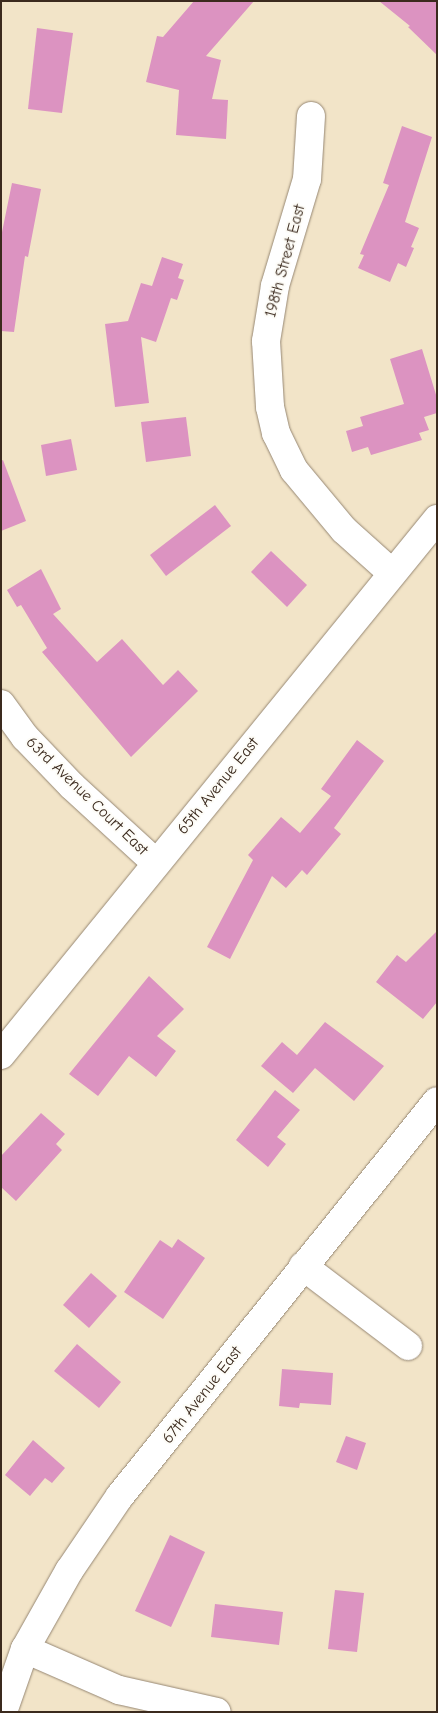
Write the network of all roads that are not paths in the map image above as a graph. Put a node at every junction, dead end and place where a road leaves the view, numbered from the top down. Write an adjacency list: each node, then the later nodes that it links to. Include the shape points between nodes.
1 (311, 116): 3 (street, 198th Street East, via 307,179 275,286 266,341 270,407 276,433 294,470 344,530)
2 (437, 519): 3 (street, 65th Avenue East)
3 (392, 574): 5 (street, 65th Avenue East)
4 (1, 704): 5 (street, 63rd Avenue Court East, via 26,737 72,786)
5 (155, 862): 6 (street, 65th Avenue East)
6 (1, 1055)
7 (437, 1101): 8 (street, 67th Avenue East)
8 (302, 1266): 9 (street); 10 (street, 67th Avenue East, via 120,1496 69,1571)
9 (408, 1346)
10 (25, 1650): 11 (street, 67th Avenue East); 12 (street, via 119,1690)
11 (3, 1712)
12 (217, 1712)

